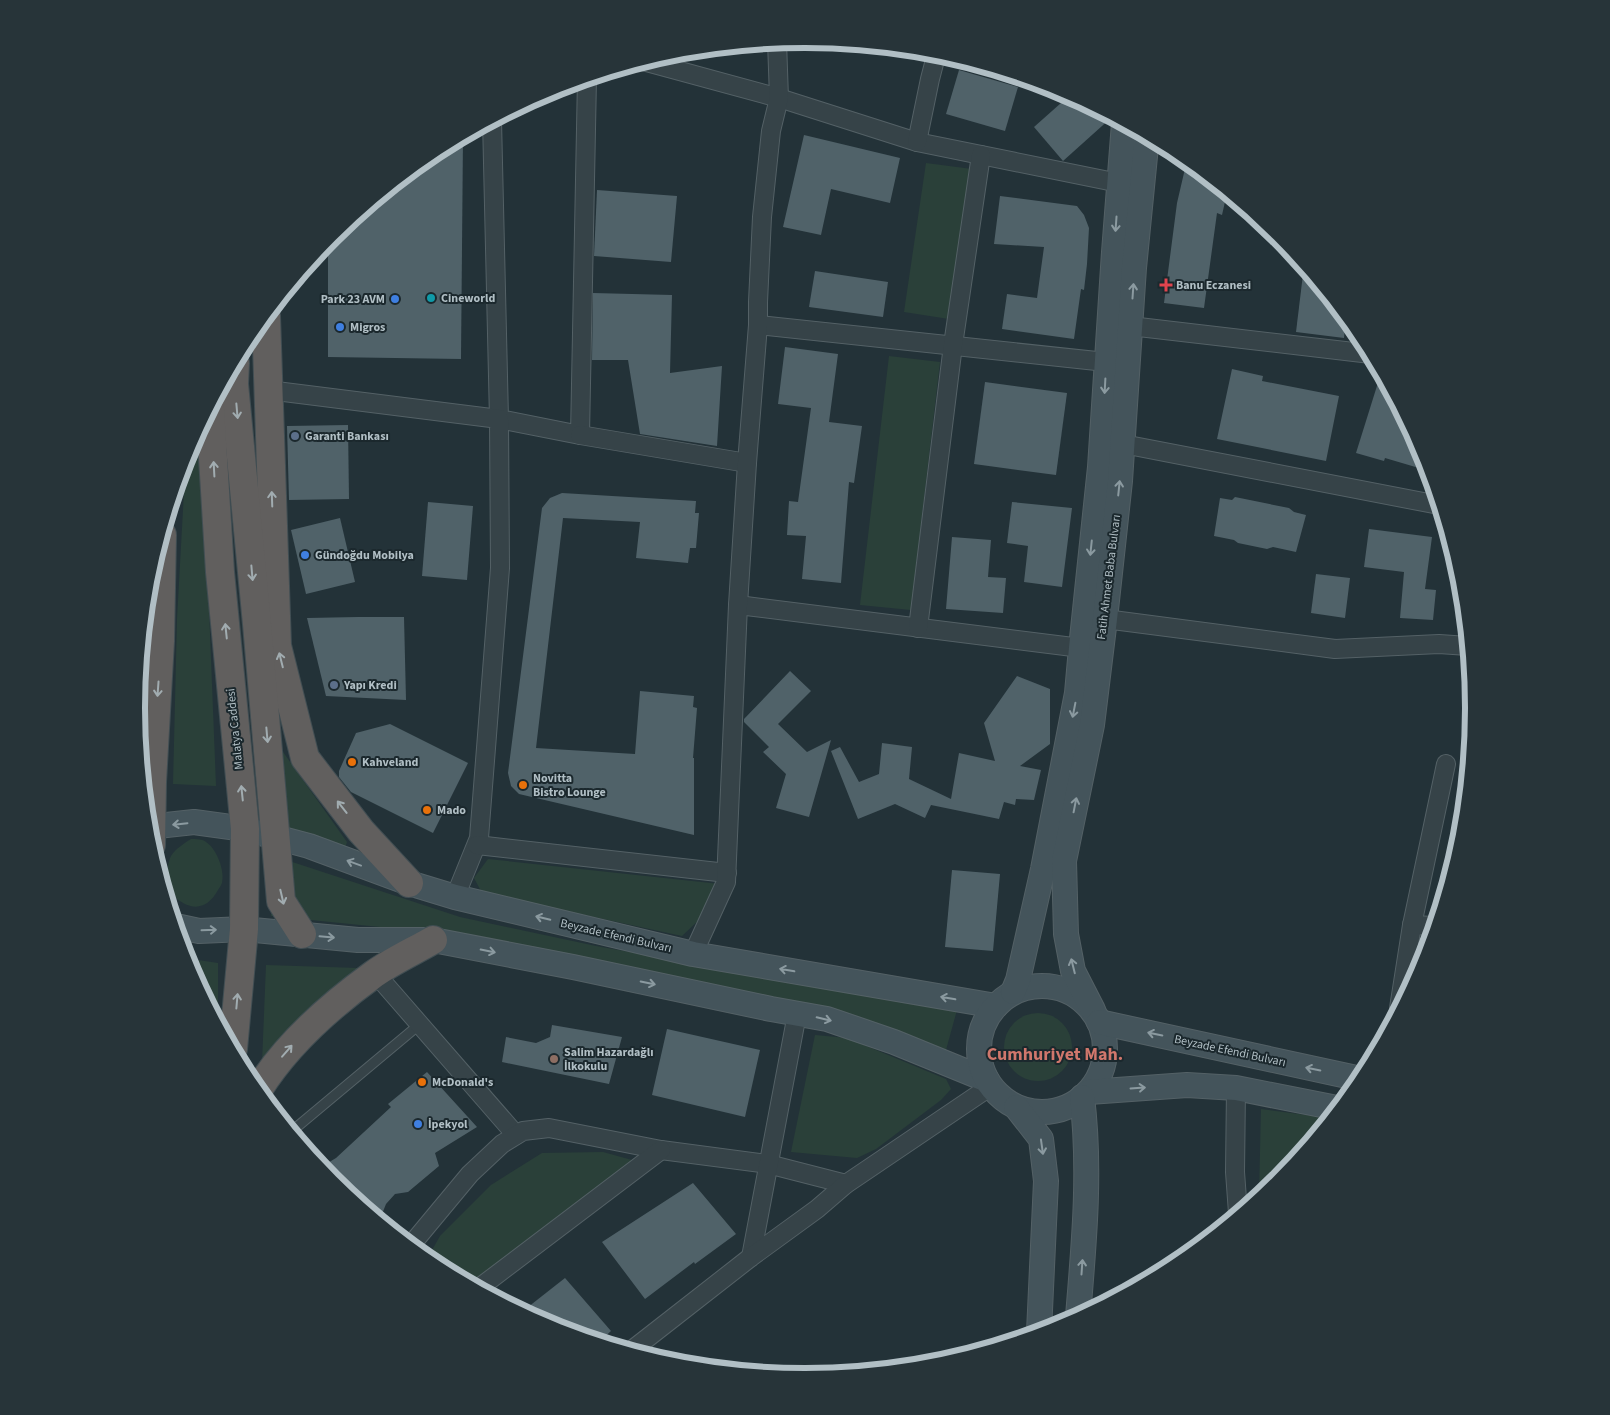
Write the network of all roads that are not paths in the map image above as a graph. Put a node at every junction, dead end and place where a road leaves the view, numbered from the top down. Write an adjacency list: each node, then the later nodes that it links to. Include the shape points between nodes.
1 (778, 49): 5 (street)
2 (935, 60): 8 (street)
3 (656, 65): 5 (street)
4 (587, 85): 22 (street)
5 (779, 98): 8 (street); 12 (street, via 771,131 762,217)
6 (492, 127): 20 (street)
7 (1123, 130): 11 (main road, Fatih Ahmet Baba Bulvarı)
8 (917, 142): 10 (street)
9 (1146, 143): 13 (main road, Fatih Ahmet Baba Bulvarı, one-way to 9)
10 (982, 155): 11 (street); 15 (street)
11 (1119, 183): 17 (main road, Fatih Ahmet Baba Bulvarı, one-way to 17)
12 (758, 325): 15 (street); 24 (street)
13 (1130, 326): 16 (street); 23 (main road, Fatih Ahmet Baba Bulvarı)
14 (266, 327): 19 (highway)
15 (953, 345): 17 (street); 29 (street)
16 (1361, 353)
17 (1106, 362): 32 (main road, Fatih Ahmet Baba Bulvarı, one-way to 32, via 1100,467)
18 (234, 375): 38 (highway, one-way to 38)
19 (268, 390): 20 (street); 41 (highway, one-way to 19, via 361,831 305,758 277,646)
20 (498, 419): 22 (street); 39 (street, via 500,568)
21 (211, 421): 36 (highway, Malatya Caddesi, one-way to 21, via 220,572)
22 (580, 436): 24 (street)
23 (1123, 444): 25 (street); 28 (main road, Fatih Ahmet Baba Bulvarı, one-way to 23)
24 (747, 463): 27 (street)
25 (1433, 504)
26 (161, 563): 30 (highway)
27 (738, 605): 29 (street); 40 (street)
28 (1105, 619): 31 (street, via 1335,649); 54 (main road, Fatih Ahmet Baba Bulvarı, one-way to 28, via 1074,971 1066,934 1064,861 1092,725)
29 (918, 628): 32 (street)
30 (160, 641): 33 (highway); 35 (highway, one-way to 35)
31 (1462, 646)
32 (1080, 648): 52 (main road, Fatih Ahmet Baba Bulvarı, one-way to 52, via 1077,692 1045,860 1018,980)
33 (147, 657)
34 (1446, 764): 43 (street)
35 (152, 799)
36 (245, 829): 37 (main road, Beyzade Efendi Bulvarı, one-way to 37, via 194,822); 38 (main road, Beyzade Efendi Bulvarı); 46 (highway, Malatya Caddesi)
37 (157, 831)
38 (275, 837): 41 (main road, Beyzade Efendi Bulvarı, one-way to 38, via 309,846); 47 (highway, one-way to 47, via 281,901)
39 (477, 844): 40 (street); 42 (street)
40 (727, 873): 49 (street, via 726,882)
41 (409, 883): 42 (main road, Beyzade Efendi Bulvarı)
42 (454, 897): 49 (main road, Beyzade Efendi Bulvarı, one-way to 42)
43 (1412, 925): 44 (street); 51 (street)
44 (1428, 926)
45 (183, 927): 46 (main road, one-way to 46, via 199,931)
46 (244, 929): 47 (main road); 56 (highway, Malatya Caddesi, one-way to 46)
47 (302, 934): 48 (main road, one-way to 48, via 358,940)
48 (433, 940): 50 (highway); 53 (main road, one-way to 53)
49 (693, 954): 52 (main road, Beyzade Efendi Bulvarı, one-way to 49)
50 (375, 973): 55 (street); 59 (highway, one-way to 50, via 290,1048)
51 (1402, 988)
52 (1004, 999): 54 (main road, via 1034,986 1056,987 1076,995); 58 (main road, via 984,1022 979,1042 980,1062)
53 (796, 1014): 58 (main road, one-way to 58, via 827,1019 894,1042); 67 (street)
54 (1096, 1016): 57 (main road, Beyzade Efendi Bulvarı, one-way to 54); 61 (main road, via 1103,1030 1106,1052 1101,1073)
55 (420, 1024): 64 (lane); 65 (street)
56 (234, 1039)
57 (1352, 1077)
58 (989, 1083): 62 (main road, via 999,1096); 68 (street)
59 (263, 1084)
60 (1236, 1088): 61 (main road, one-way to 60, via 1187,1085); 63 (main road); 69 (street)
61 (1085, 1095): 62 (main road, via 1055,1111 1035,1112); 73 (main road, one-way to 61, via 1083,1257)
62 (1016, 1107): 74 (main road, one-way to 74, via 1041,1139 1046,1181)
63 (1331, 1107)
64 (296, 1127)
65 (516, 1135): 66 (street, via 549,1128); 70 (street, via 470,1174)
66 (661, 1150): 67 (street); 72 (street)
67 (768, 1164): 68 (street); 71 (street)
68 (846, 1184): 71 (street)
69 (1237, 1206)
70 (416, 1241)
71 (751, 1257): 75 (street)
72 (484, 1284)
73 (1079, 1307)
74 (1039, 1324)
75 (637, 1346)

